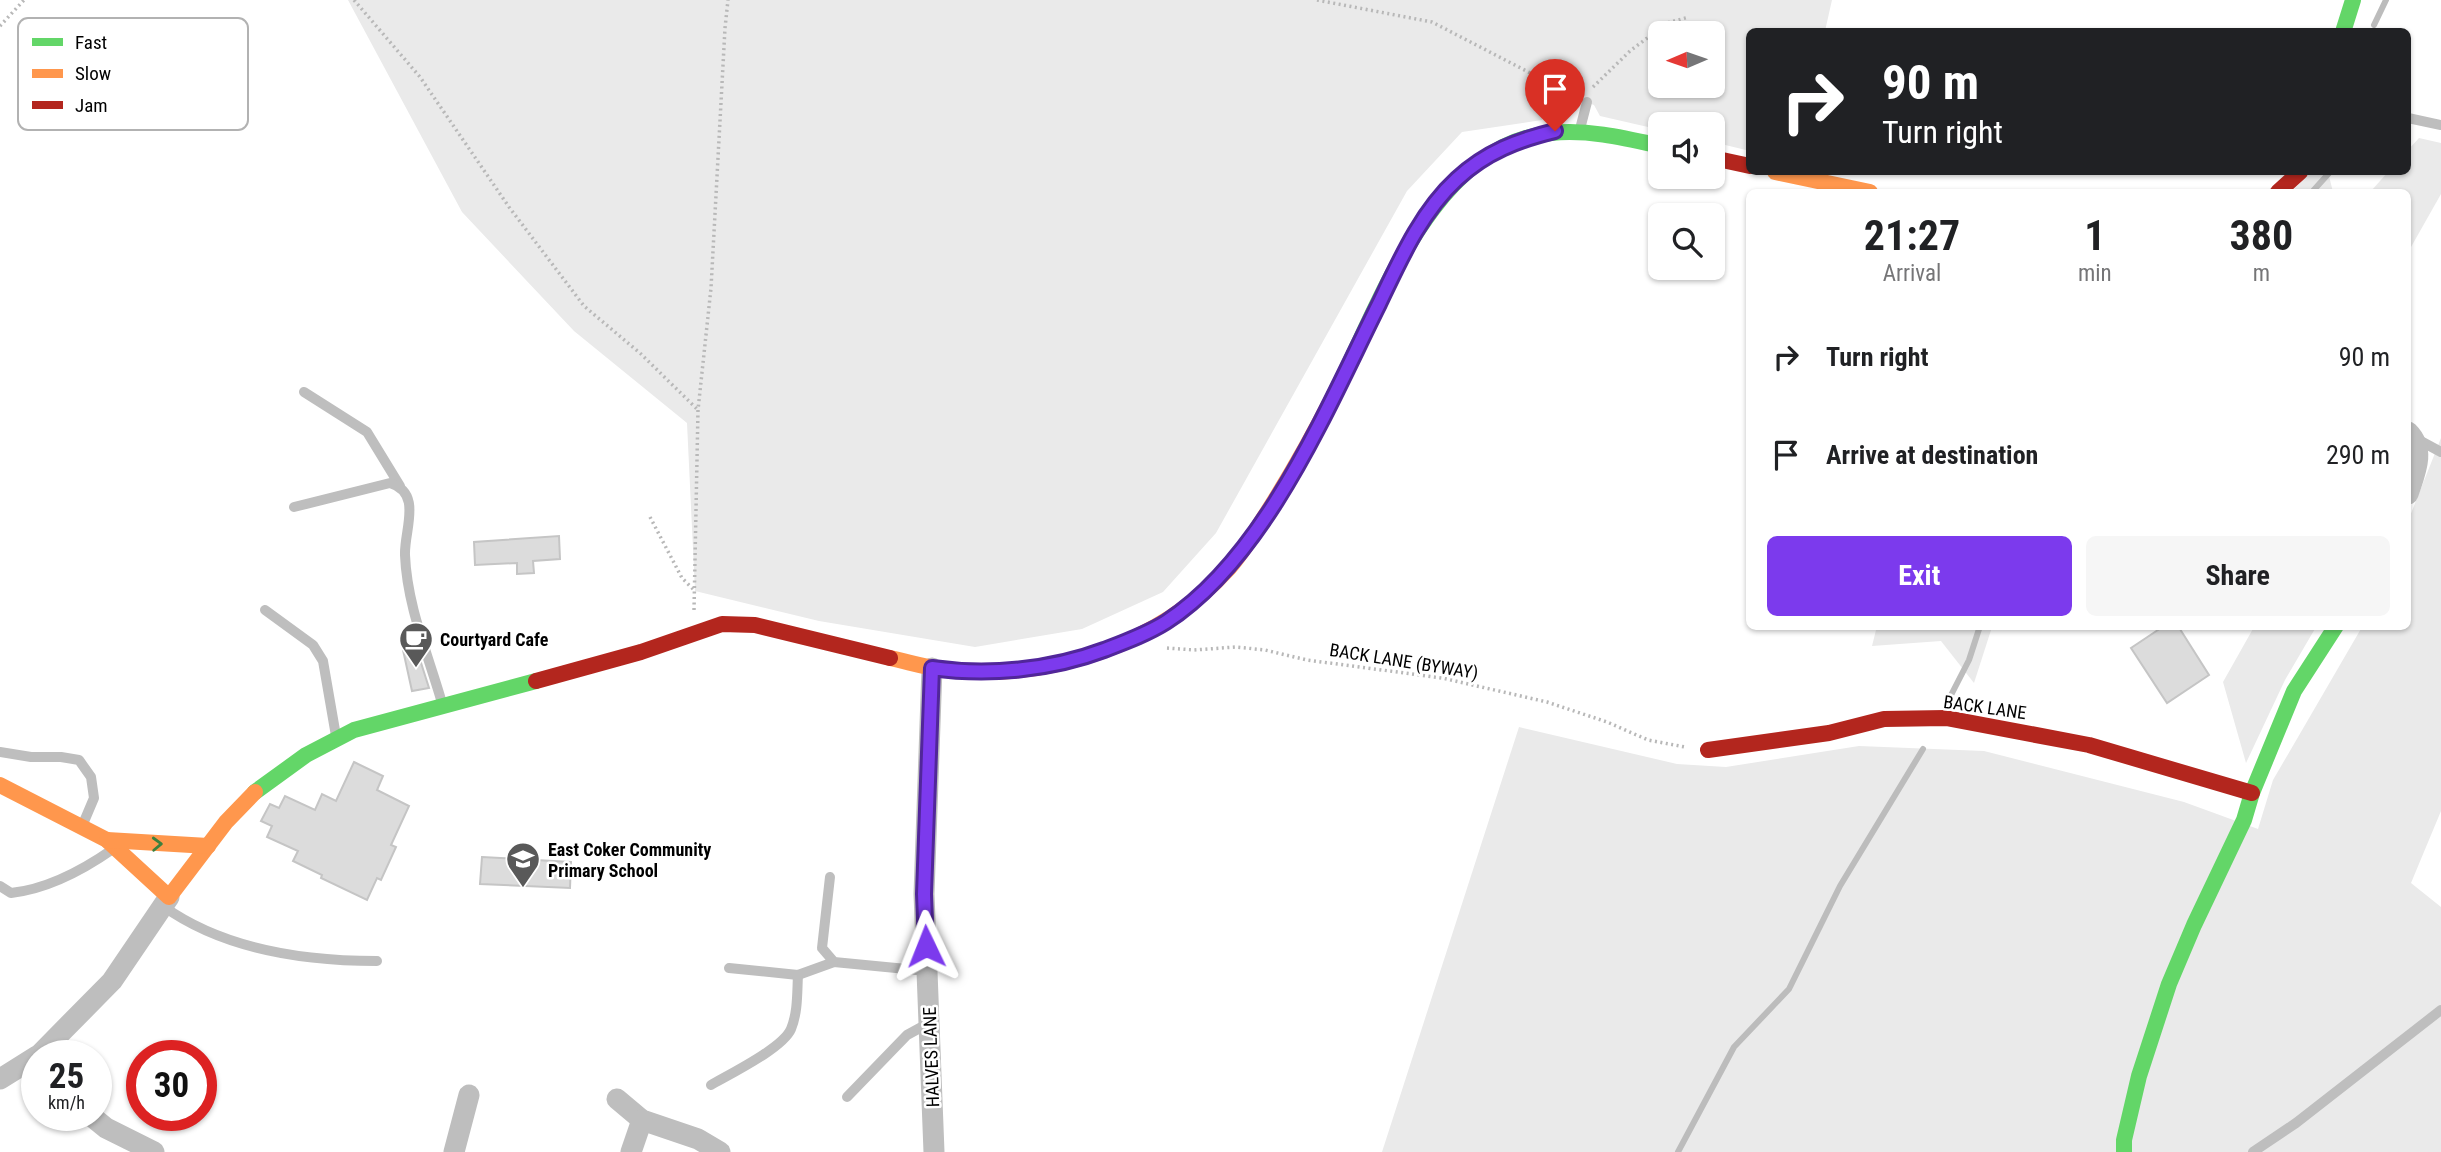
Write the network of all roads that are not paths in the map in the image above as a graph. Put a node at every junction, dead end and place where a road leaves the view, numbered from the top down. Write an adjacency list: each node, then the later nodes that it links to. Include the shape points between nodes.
1 (2353, 0): 2 (street)
2 (2344, 28)
3 (1587, 102): 6 (lane)
4 (2411, 119): 5 (lane)
5 (2441, 125)
6 (1579, 132): 7 (street); 23 (street, via 1555,131 1492,152 1456,179 1438,200 1418,227 1282,492 1225,572 1199,596 1167,621 1088,656 1044,666 957,672)
7 (1648, 144)
8 (1725, 161): 9 (street)
9 (1746, 165)
10 (1789, 175): 12 (street)
11 (2297, 175): 13 (street)
12 (1856, 189)
13 (2281, 189)
14 (304, 392): 19 (lane, via 367,432)
15 (2411, 435): 17 (lane)
16 (2411, 437): 18 (street, via 2419,460)
17 (2441, 452)
18 (2411, 485)
19 (400, 486): 20 (lane, via 390,483); 24 (lane, via 411,505 406,582)
20 (294, 507)
21 (265, 610): 25 (lane, via 313,645 323,661)
22 (2333, 630): 29 (street, via 2294,691)
23 (932, 668): 24 (street, via 755,625 722,624 641,652); 39 (street, HALVES LANE, via 924,894)
24 (443, 706): 25 (street)
25 (336, 738): 32 (street, via 266,782)
26 (1708, 750): 29 (street, BACK LANE, via 1829,733 1884,719 1946,719 2089,745)
27 (0, 752): 30 (lane, via 79,760 92,777 94,798)
28 (0, 785): 30 (street)
29 (2252, 793): 57 (street, via 2245,820 2194,925 2151,1034)
30 (82, 827): 31 (street)
31 (111, 844): 32 (street, one-way to 32); 34 (lane, via 83,870 26,891 11,893); 35 (street)
32 (208, 846): 35 (street)
33 (830, 877): 37 (lane, via 822,948)
34 (0, 886)
35 (166, 902): 36 (lane, via 185,922 259,949 336,961); 43 (street, via 113,981)
36 (377, 961)
37 (834, 962): 39 (lane); 40 (lane)
38 (729, 968): 40 (lane)
39 (927, 971): 42 (street, HALVES LANE)
40 (798, 975): 46 (lane, via 790,1032 770,1050)
41 (2441, 1010): 58 (lane)
42 (929, 1023): 48 (lane, via 906,1035); 56 (street, HALVES LANE)
43 (56, 1040)
44 (21, 1067): 45 (street)
45 (0, 1080)
46 (711, 1085)
47 (471, 1094): 53 (street)
48 (846, 1097)
49 (617, 1099): 50 (street)
50 (642, 1120): 54 (street); 55 (street, via 698,1139)
51 (112, 1131): 52 (street)
52 (154, 1152)
53 (454, 1152)
54 (631, 1152)
55 (720, 1152)
56 (934, 1152)
57 (2124, 1152)
58 (2253, 1152)

